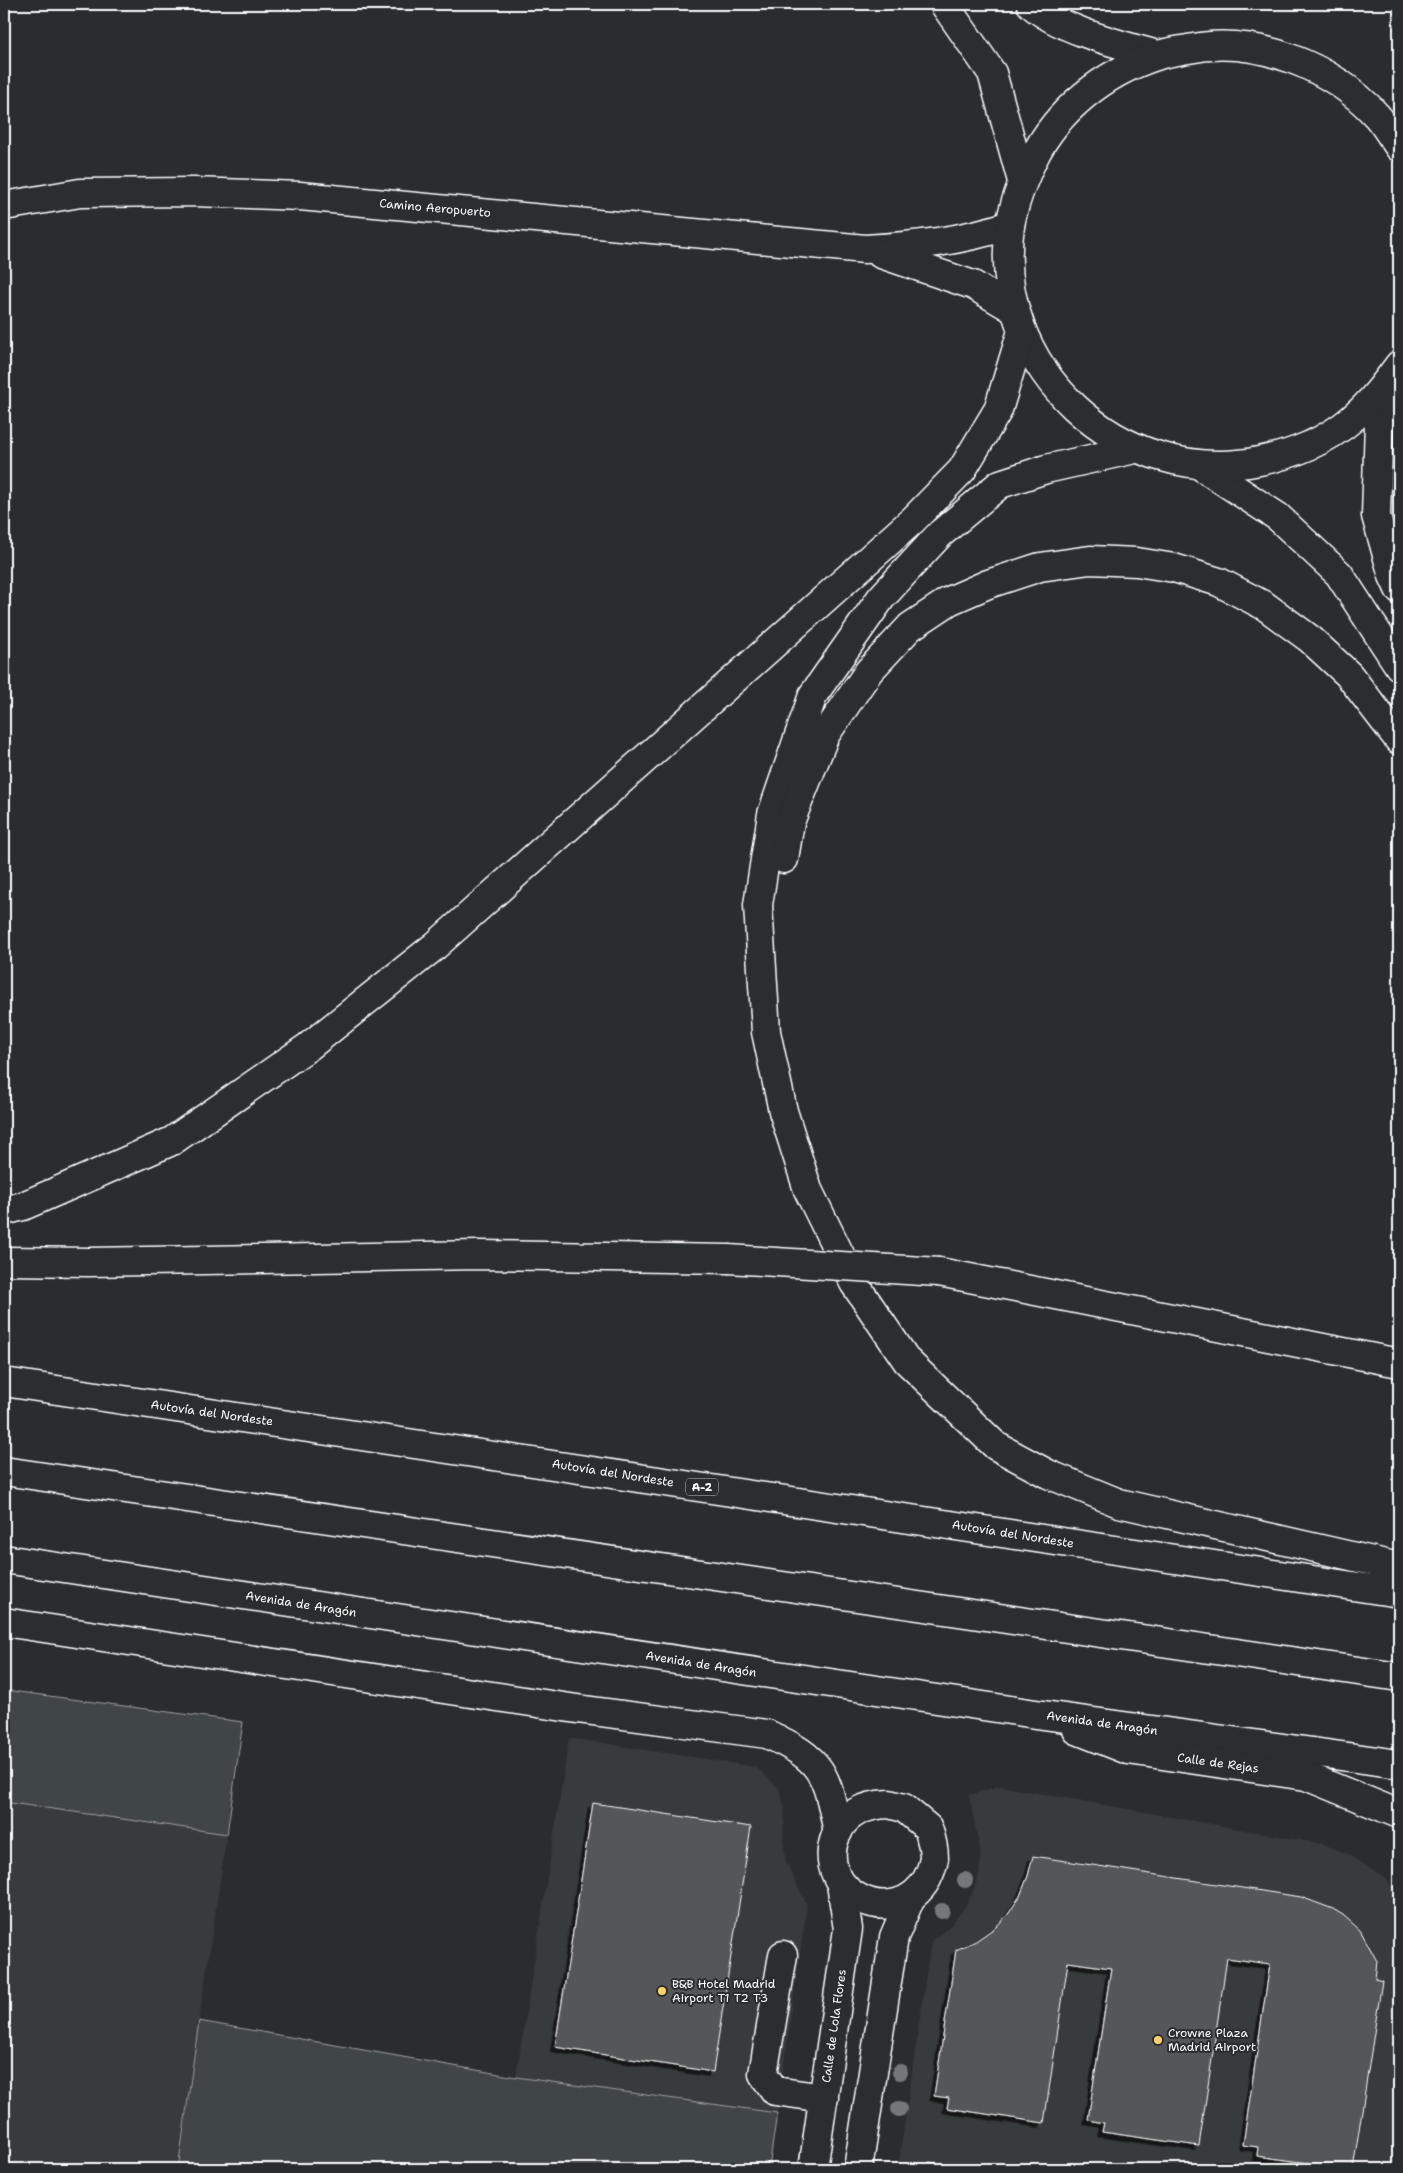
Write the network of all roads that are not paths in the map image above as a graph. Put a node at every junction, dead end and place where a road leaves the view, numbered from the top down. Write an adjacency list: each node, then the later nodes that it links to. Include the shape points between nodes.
1 (944, 4): 5 (main road, via 992,73)
2 (1031, 4): 3 (main road, via 1041,13 1099,38)
3 (1157, 55): 4 (main road, via 1196,47 1236,47 1276,53 1313,68 1347,89 1377,116); 5 (main road, via 1122,70 1089,90 1061,116 1039,147)
4 (1399, 147)
5 (1022, 181): 7 (main road)
6 (4, 206): 8 (main road, Camino Aeropuerto, via 80,193 194,192 300,196)
7 (1010, 225): 8 (main road, Camino Aeropuerto, via 971,237 929,244); 9 (main road, via 1009,272)
8 (865, 249): 9 (main road, Camino Aeropuerto, via 973,284)
9 (1019, 320): 12 (main road, via 1041,368 1066,401 1098,428); 18 (main road, via 998,410 962,470 913,520 434,946 308,1047 172,1141 23,1206)
10 (1399, 365): 11 (main road)
11 (1380, 392): 13 (main road, via 1351,420 1318,442 1281,457 1241,465); 14 (main road, via 1376,516)
12 (1135, 449): 13 (main road, via 1167,460); 17 (main road, via 1046,469 1000,484 940,534 881,598 813,695 772,814 758,905)
13 (1201, 466): 15 (main road, via 1278,517 1339,574)
14 (1399, 589)
15 (1399, 666)
16 (1399, 740): 17 (main road, via 1349,675 1310,639 1265,606 1210,580 1174,568 1090,560 1040,567 949,600 910,627 869,671 826,736 790,822 776,906)
17 (766, 1032): 24 (main road, via 783,1111 808,1190 854,1283 907,1361 996,1446 1048,1474 1119,1503)
18 (4, 1211)
19 (4, 1261): 20 (main road, bridge, via 479,1255 728,1258 939,1272)
20 (1399, 1363)
21 (4, 1382): 25 (main road, Autovía del Nordeste / A-2)
22 (4, 1471): 27 (main road)
23 (4, 1559): 28 (main road, Avenida de Aragón)
24 (1399, 1567)
25 (1399, 1593)
26 (4, 1622): 31 (main road, via 577,1710 767,1734 791,1745 813,1761 825,1778)
27 (1399, 1677)
28 (1036, 1714): 29 (main road, Avenida de Aragón); 30 (main road, Calle de Rejas, via 1128,1750 1306,1776)
29 (1399, 1764)
30 (1399, 1814)
31 (838, 1832): 32 (main road, via 833,1864); 33 (main road, via 846,1819 873,1805 889,1804 904,1808 917,1817 928,1828 934,1858 930,1873)
32 (841, 1884): 33 (main road, via 856,1897 873,1904 893,1904); 35 (main road, Calle de Lola Flores, via 848,1929)
33 (911, 1896): 37 (main road, via 894,1937)
34 (783, 1955): 35 (main road, via 763,2074 775,2091)
35 (824, 2098): 36 (main road, Calle de Lola Flores)
36 (814, 2169)
37 (858, 2169)

